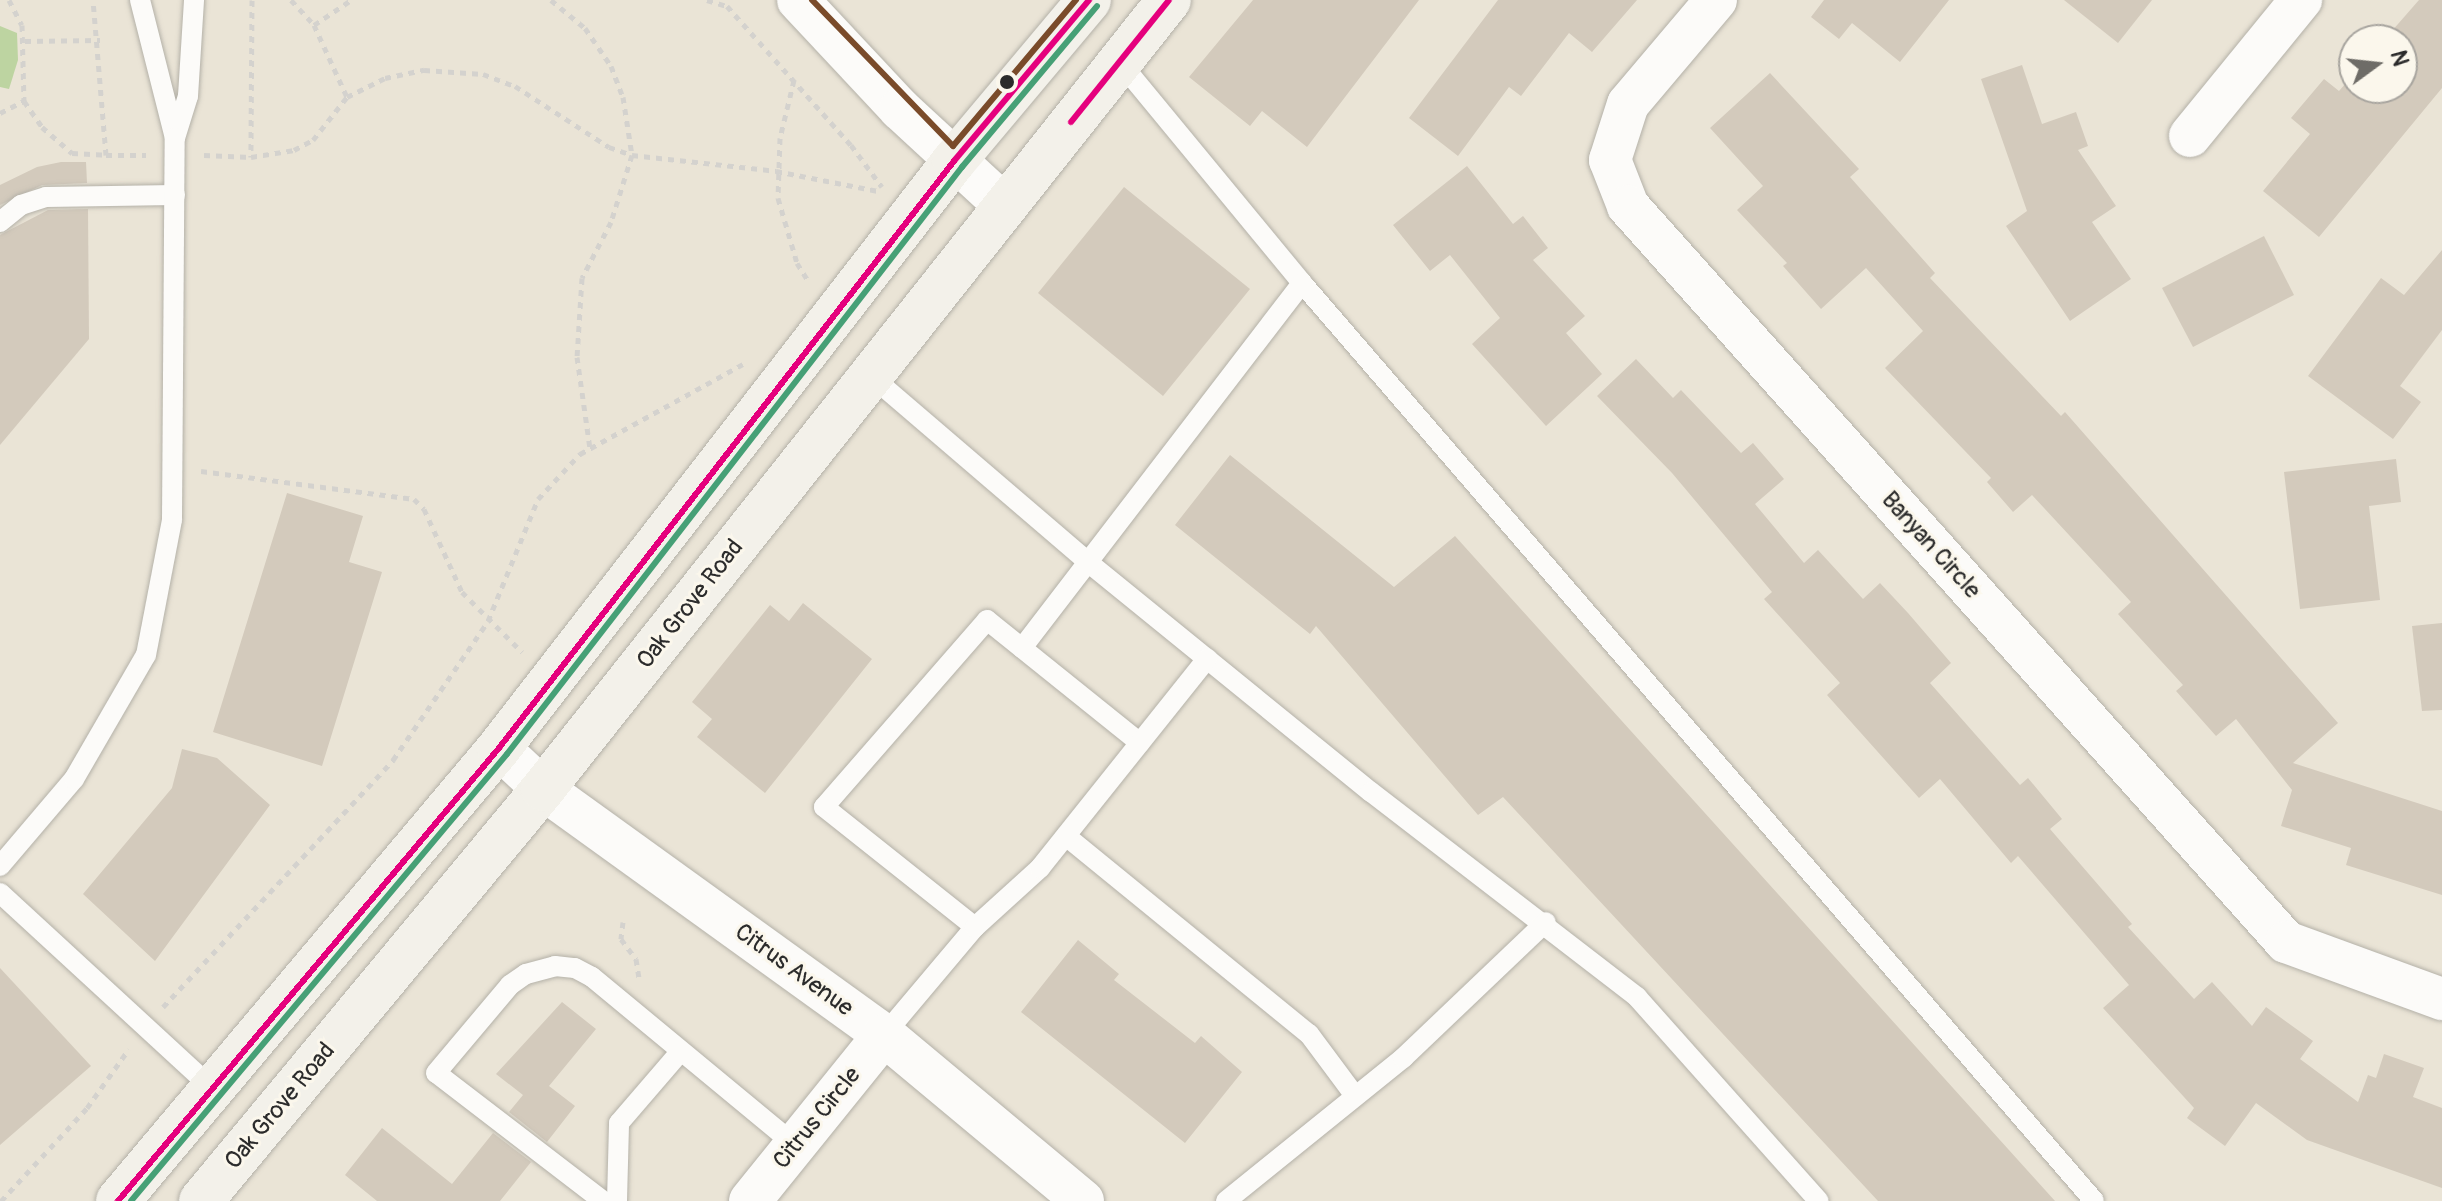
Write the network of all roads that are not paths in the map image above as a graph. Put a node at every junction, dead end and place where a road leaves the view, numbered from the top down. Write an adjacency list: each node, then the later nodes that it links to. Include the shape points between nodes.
1 (140, 0): 10 (lane)
2 (194, 0): 10 (lane, via 188,96)
3 (798, 0): 11 (street)
4 (1089, 0): 11 (main road)
5 (1169, 0): 8 (main road, Oak Grove Road)
6 (1716, 0): 28 (street, Banyan Circle, via 1628,104 1610,160 1628,206 2286,942)
7 (2301, 0): 9 (street)
8 (1119, 61): 13 (main road, Oak Grove Road); 15 (lane)
9 (2190, 136)
10 (175, 138): 12 (lane)
11 (954, 161): 13 (street); 21 (main road)
12 (175, 195): 14 (lane, via 46,197 21,205); 24 (lane, via 172,520 146,655 74,779)
13 (1005, 206): 16 (main road, Oak Grove Road)
14 (0, 222)
15 (1302, 283): 17 (lane); 42 (lane)
16 (871, 376): 17 (lane); 22 (main road, Oak Grove Road)
17 (1089, 563): 18 (lane); 19 (lane)
18 (1022, 648): 20 (lane); 27 (lane, via 987,620 824,807)
19 (1207, 659): 20 (lane); 26 (lane, via 1472,873)
20 (1140, 743): 23 (lane)
21 (499, 748): 22 (street, Citrus Avenue); 31 (main road)
22 (543, 789): 29 (street, Citrus Avenue); 35 (main road, Oak Grove Road)
23 (1066, 836): 27 (lane, via 1040,868); 32 (lane, via 1309,1034)
24 (0, 866)
25 (0, 893): 31 (lane)
26 (1546, 922): 32 (lane); 41 (lane, via 1637,997)
27 (975, 927): 29 (lane)
28 (2442, 999)
29 (884, 1035): 33 (street, Citrus Circle); 39 (street, Citrus Avenue)
30 (680, 1052): 33 (lane); 36 (lane, via 575,968 526,974 510,985 436,1073); 37 (lane, via 619,1123)
31 (211, 1087): 34 (main road)
32 (1355, 1096): 40 (lane)
33 (795, 1145): 38 (street, Citrus Circle)
34 (118, 1201)
35 (201, 1201)
36 (603, 1201)
37 (617, 1201)
38 (750, 1201)
39 (1083, 1201)
40 (1226, 1201)
41 (1819, 1201)
42 (2094, 1201)

